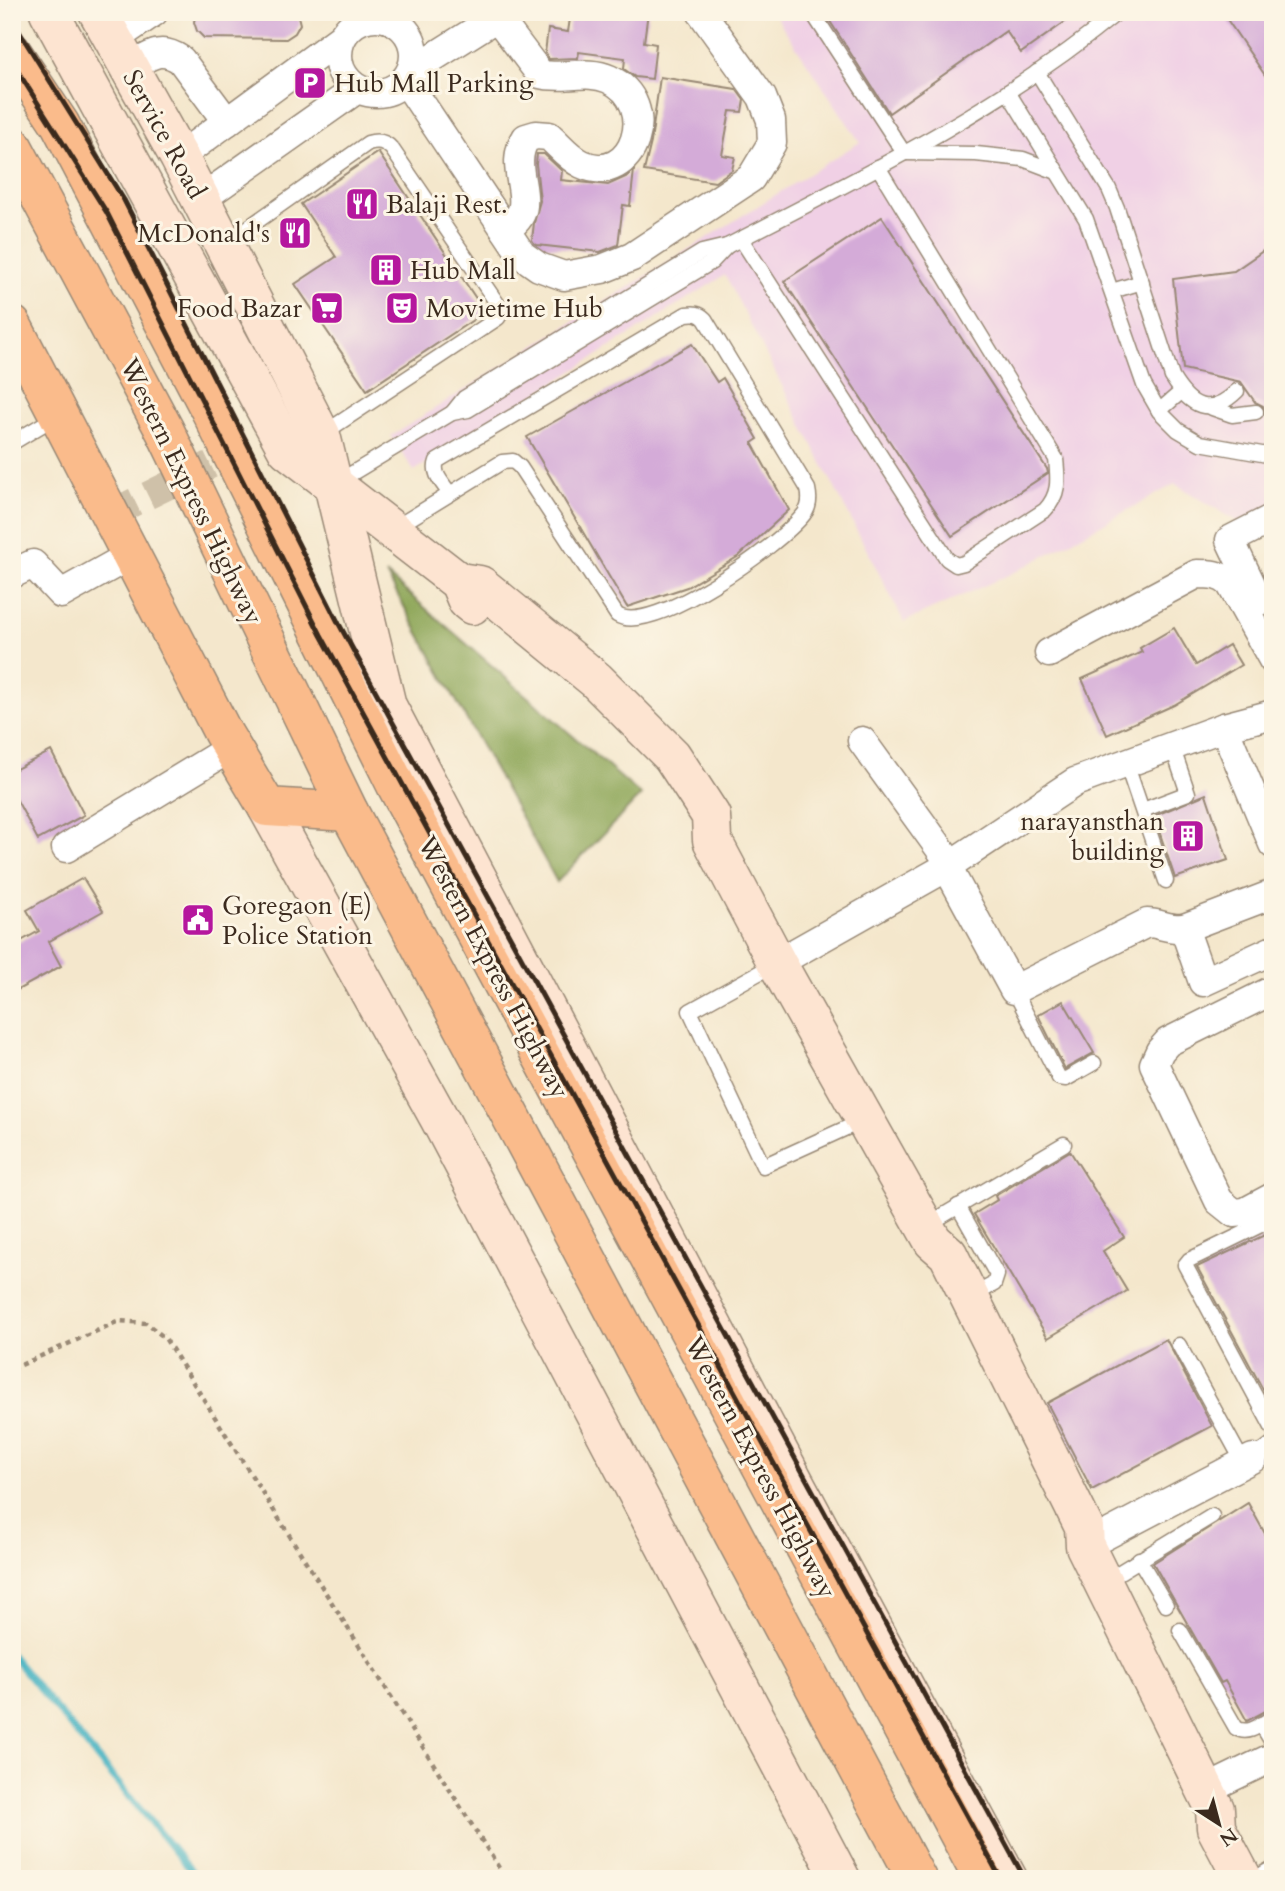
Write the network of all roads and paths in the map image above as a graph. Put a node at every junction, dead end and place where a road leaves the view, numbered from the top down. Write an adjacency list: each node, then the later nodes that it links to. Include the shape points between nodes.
1 (48, 12): 37 (main road, via 287,449)
2 (701, 12): 22 (street, via 762,97 771,120 772,143 751,178 632,257 602,269 564,276 539,267 523,255)
3 (812, 12): 17 (lane)
4 (1118, 12): 11 (lane)
5 (151, 13): 8 (street)
6 (390, 15): 9 (street, via 360,20); 12 (street, via 414,44)
7 (501, 15): 12 (street); 22 (street, via 540,74 607,78 624,87 639,120 629,154 602,167 576,161 549,136 526,138 518,156 524,211)
8 (108, 30): 15 (street, via 181,60); 18 (main road, Service Road)
9 (341, 38): 13 (street, via 339,64); 15 (street)
10 (12, 52): 93 (highway, Western Express Highway, via 73,148 209,408 396,785)
11 (1037, 72): 14 (lane); 25 (lane, via 1109,189)
12 (409, 75): 13 (street, via 383,94); 22 (street)
13 (357, 89): 21 (street)
14 (1008, 92): 17 (lane); 20 (lane)
15 (227, 122): 18 (street)
16 (12, 145): 55 (highway, Western Express Highway, via 164,430)
17 (904, 153): 19 (lane); 20 (lane, via 1023,159)
18 (179, 157): 21 (main road, Service Road)
19 (878, 167): 23 (lane); 23 (lane, via 1055,459 1058,485 1054,501 964,563 957,565 947,559)
20 (1057, 172): 26 (lane, via 1086,219)
21 (201, 199): 24 (main road, Service Road)
22 (505, 229)
23 (741, 239): 37 (lane, via 702,252 464,398 452,413)
24 (224, 244): 34 (main road, Service Road); 34 (lane, via 368,143 381,142 392,149 499,306 501,313 492,323)
25 (1142, 282): 26 (lane); 29 (lane)
26 (1112, 291): 31 (lane, via 1144,385)
27 (12, 325): 33 (highway)
28 (1237, 391): 30 (lane)
29 (1181, 392): 30 (lane, via 1190,402); 31 (lane)
30 (1212, 408): 32 (lane, via 1232,415)
31 (1159, 411): 36 (lane, via 1199,443)
32 (1256, 412)
33 (59, 415): 35 (lane); 41 (highway)
34 (321, 435): 37 (main road, Service Road)
35 (12, 443)
36 (1273, 456)
37 (332, 486): 40 (main road); 94 (main road, Service Road, via 387,705)
38 (450, 494): 38 (lane, via 502,462 513,461 617,615 633,620 683,601 744,566 804,514 810,499 705,319 695,313 438,461 436,474); 40 (lane)
39 (1273, 518): 43 (street, via 1230,540)
40 (392, 530): 63 (main road, via 459,582 481,585 589,688 711,816 712,840)
41 (131, 555): 42 (street, via 61,594 33,564); 51 (highway)
42 (12, 574)
43 (1245, 592): 44 (street); 45 (street, via 1224,578 1197,574); 46 (street)
44 (1266, 616)
45 (1049, 653)
46 (1273, 660)
47 (1273, 714): 48 (street)
48 (1224, 727): 50 (street); 56 (street)
49 (862, 741): 58 (street)
50 (1172, 746): 52 (street); 54 (lane, via 1188,793)
51 (232, 747): 53 (highway); 57 (street)
52 (1126, 763): 54 (lane); 58 (street, via 1074,782)
53 (267, 807): 55 (highway); 91 (main road, via 439,1118)
54 (1143, 810): 59 (lane)
55 (349, 812): 92 (highway, Western Express Highway)
56 (1273, 844)
57 (66, 848)
58 (949, 866): 63 (street); 64 (street)
59 (1166, 881)
60 (1273, 894): 61 (street)
61 (1184, 928): 62 (street, via 1203,982); 64 (street, via 1172,930 1147,923)
62 (1273, 950)
63 (777, 963): 67 (main road); 67 (lane, via 690,1011 763,1166)
64 (1014, 990): 66 (lane, via 1059,1078 1066,1079)
65 (1273, 990): 69 (street, via 1168,1042 1154,1064 1219,1201 1234,1213)
66 (1094, 1063)
67 (865, 1120): 72 (main road)
68 (1064, 1144): 70 (lane)
69 (1273, 1197)
70 (958, 1206): 72 (lane); 73 (lane, via 997,1275 994,1284)
71 (1273, 1219): 76 (lane, via 1185,1265)
72 (929, 1233): 73 (main road, via 948,1254); 77 (main road, via 934,1265)
73 (970, 1297): 77 (main road)
74 (1179, 1345): 78 (lane)
75 (12, 1369): 90 (path, via 119,1321 146,1323 165,1338)
76 (1273, 1429)
77 (1030, 1437): 80 (main road, via 1070,1535)
78 (1256, 1455): 80 (street)
79 (1212, 1516): 81 (lane)
80 (1085, 1546): 82 (main road)
81 (1139, 1559): 82 (lane); 83 (lane)
82 (1104, 1581): 88 (main road)
83 (1166, 1605)
84 (1180, 1630): 85 (lane, via 1236,1728 1244,1732)
85 (1267, 1721): 86 (lane)
86 (1273, 1744)
87 (1273, 1757): 88 (street)
88 (1210, 1799): 89 (main road, via 1216,1828)
89 (1262, 1875)
90 (506, 1879)
91 (841, 1879)
92 (917, 1879)
93 (983, 1879)
94 (1008, 1879)

